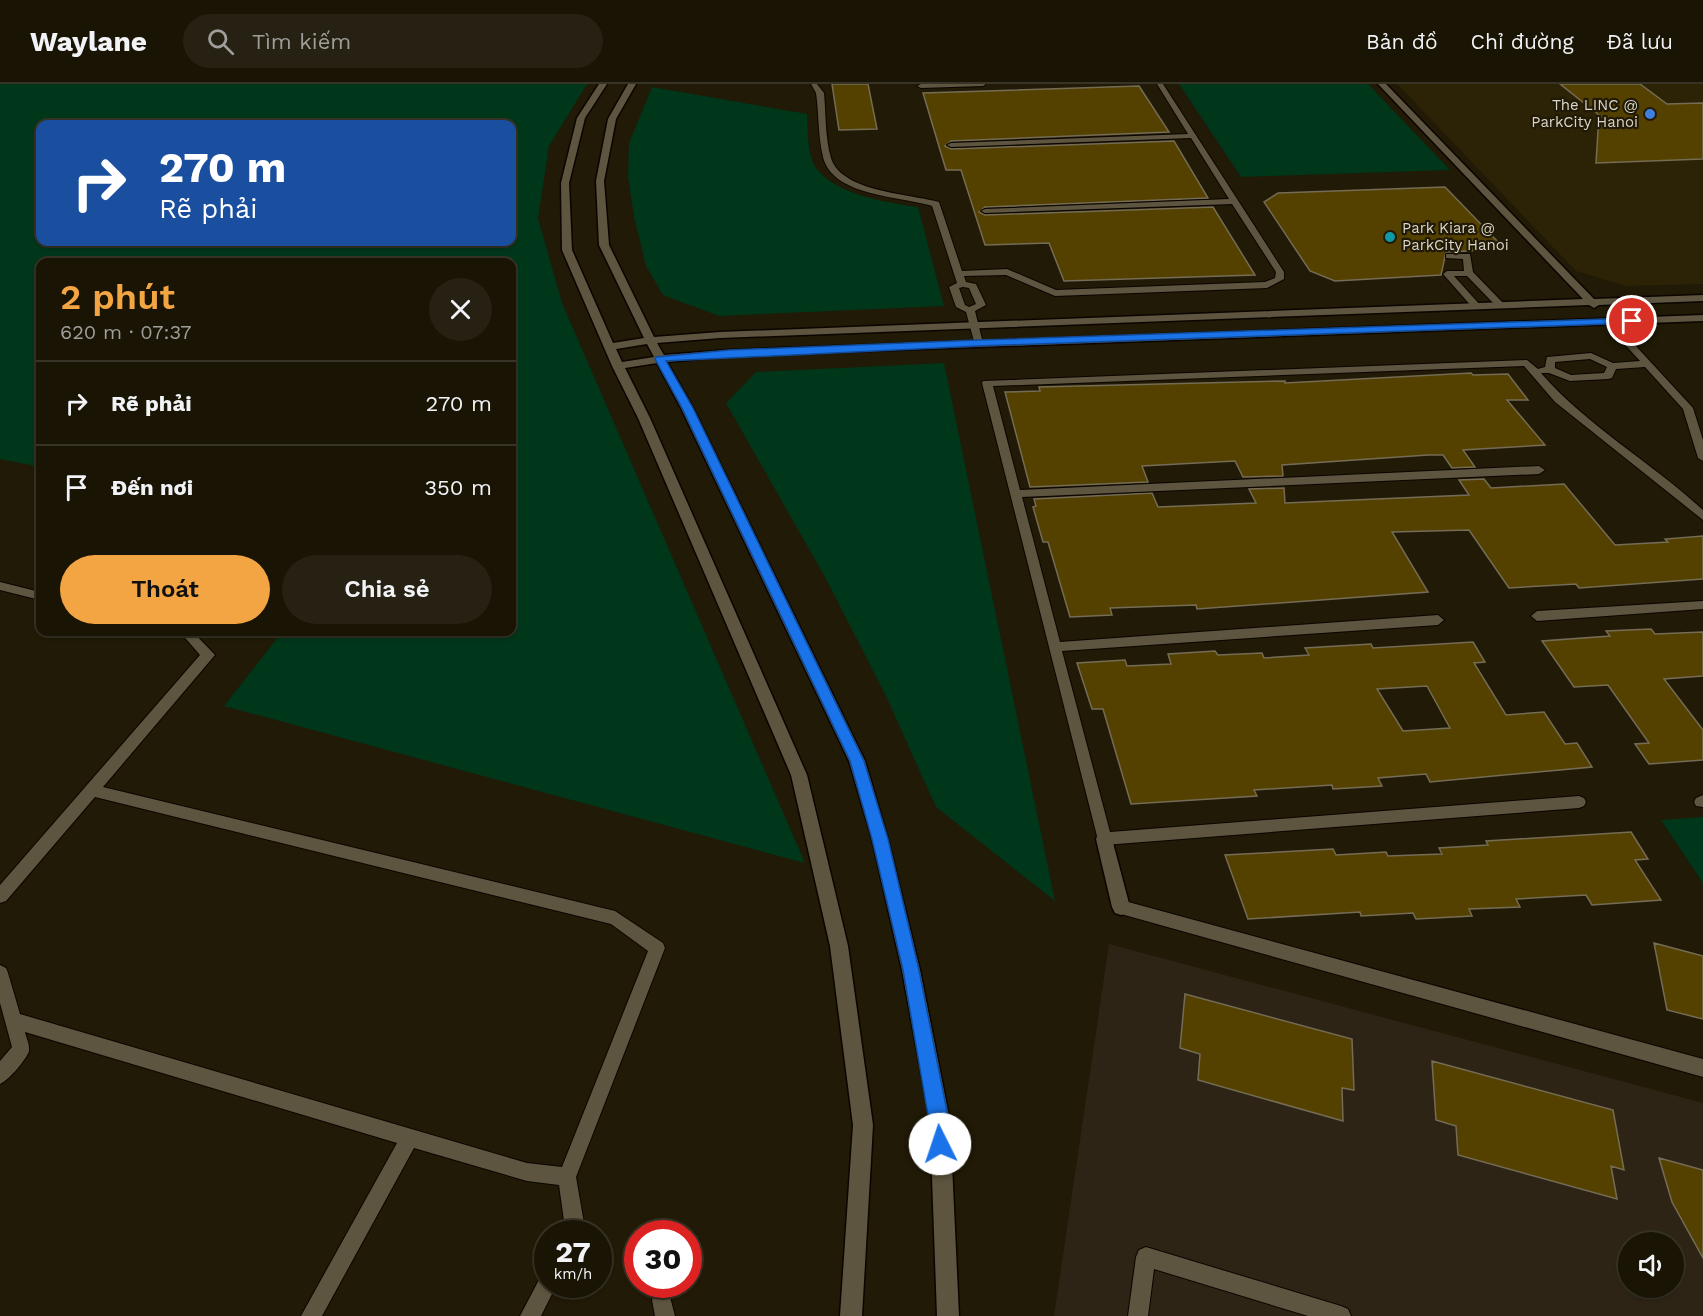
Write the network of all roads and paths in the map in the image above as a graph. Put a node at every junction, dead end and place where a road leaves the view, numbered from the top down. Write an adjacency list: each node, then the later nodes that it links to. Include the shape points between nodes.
1 (603, 84): 25 (street, via 580,118 565,183 567,250)
2 (632, 84): 23 (street, via 612,119 600,181 604,245)
3 (814, 84): 14 (lane, via 820,93 828,162 860,187 936,204)
4 (983, 84): 7 (lane)
5 (1160, 84): 8 (lane)
6 (1382, 84): 16 (street)
7 (921, 86)
8 (1192, 136): 9 (lane); 10 (lane)
9 (951, 145)
10 (1234, 201): 11 (lane); 14 (lane, via 1280,272 1279,279 1267,285 1055,293 1007,272)
11 (985, 211)
12 (1449, 256): 13 (lane, via 1467,256)
13 (1468, 273): 17 (lane); 18 (lane, via 1447,273)
14 (960, 279): 19 (lane, via 954,287 961,307); 19 (lane, via 973,286 981,305)
15 (1703, 298): 16 (street)
16 (1591, 302): 17 (street); 21 (street)
17 (1500, 305): 18 (street)
18 (1476, 306): 22 (street)
19 (970, 310): 22 (lane)
20 (1703, 318): 21 (street)
21 (1608, 321): 24 (street); 27 (lane)
22 (973, 324): 23 (street); 24 (lane)
23 (650, 340): 25 (street); 26 (street)
24 (978, 343): 26 (street)
25 (610, 347): 28 (street)
26 (660, 359): 28 (street); 61 (street, via 857,761 911,970 940,1121)
27 (1647, 364): 29 (lane); 32 (lane)
28 (618, 366): 60 (street, via 799,775 839,946 863,1125)
29 (1612, 366): 30 (lane, via 1608,376 1598,377 1570,378); 30 (lane, via 1591,356 1550,359)
30 (1550, 369): 31 (lane)
31 (1534, 370): 36 (lane, via 1527,363 987,383); 37 (lane, via 1559,400 1671,486)
32 (1688, 408): 33 (lane); 34 (lane)
33 (1703, 412)
34 (1703, 458)
35 (1539, 470): 36 (lane)
36 (1016, 494): 44 (lane)
37 (1703, 516)
38 (0, 586): 39 (lane)
39 (36, 595)
40 (1703, 605): 41 (lane)
41 (1537, 616)
42 (1438, 620): 44 (lane)
43 (190, 636): 45 (lane, via 208,655)
44 (1055, 647): 47 (lane)
45 (92, 790): 48 (lane); 55 (lane, via 615,918 657,948)
46 (1579, 802): 47 (lane)
47 (1104, 839): 49 (street)
48 (0, 896)
49 (1121, 907): 52 (lane)
50 (0, 973): 51 (lane)
51 (13, 1020): 53 (lane, via 21,1049); 54 (lane)
52 (1703, 1068)
53 (0, 1075)
54 (410, 1137): 55 (lane, via 527,1172); 58 (lane)
55 (567, 1177): 56 (lane)
56 (574, 1220)
57 (540, 1298): 59 (lane)
58 (310, 1316)
59 (530, 1316)
60 (851, 1316)
61 (948, 1316)
62 (1138, 1316): 63 (lane, via 1146,1257)
63 (1341, 1316)

